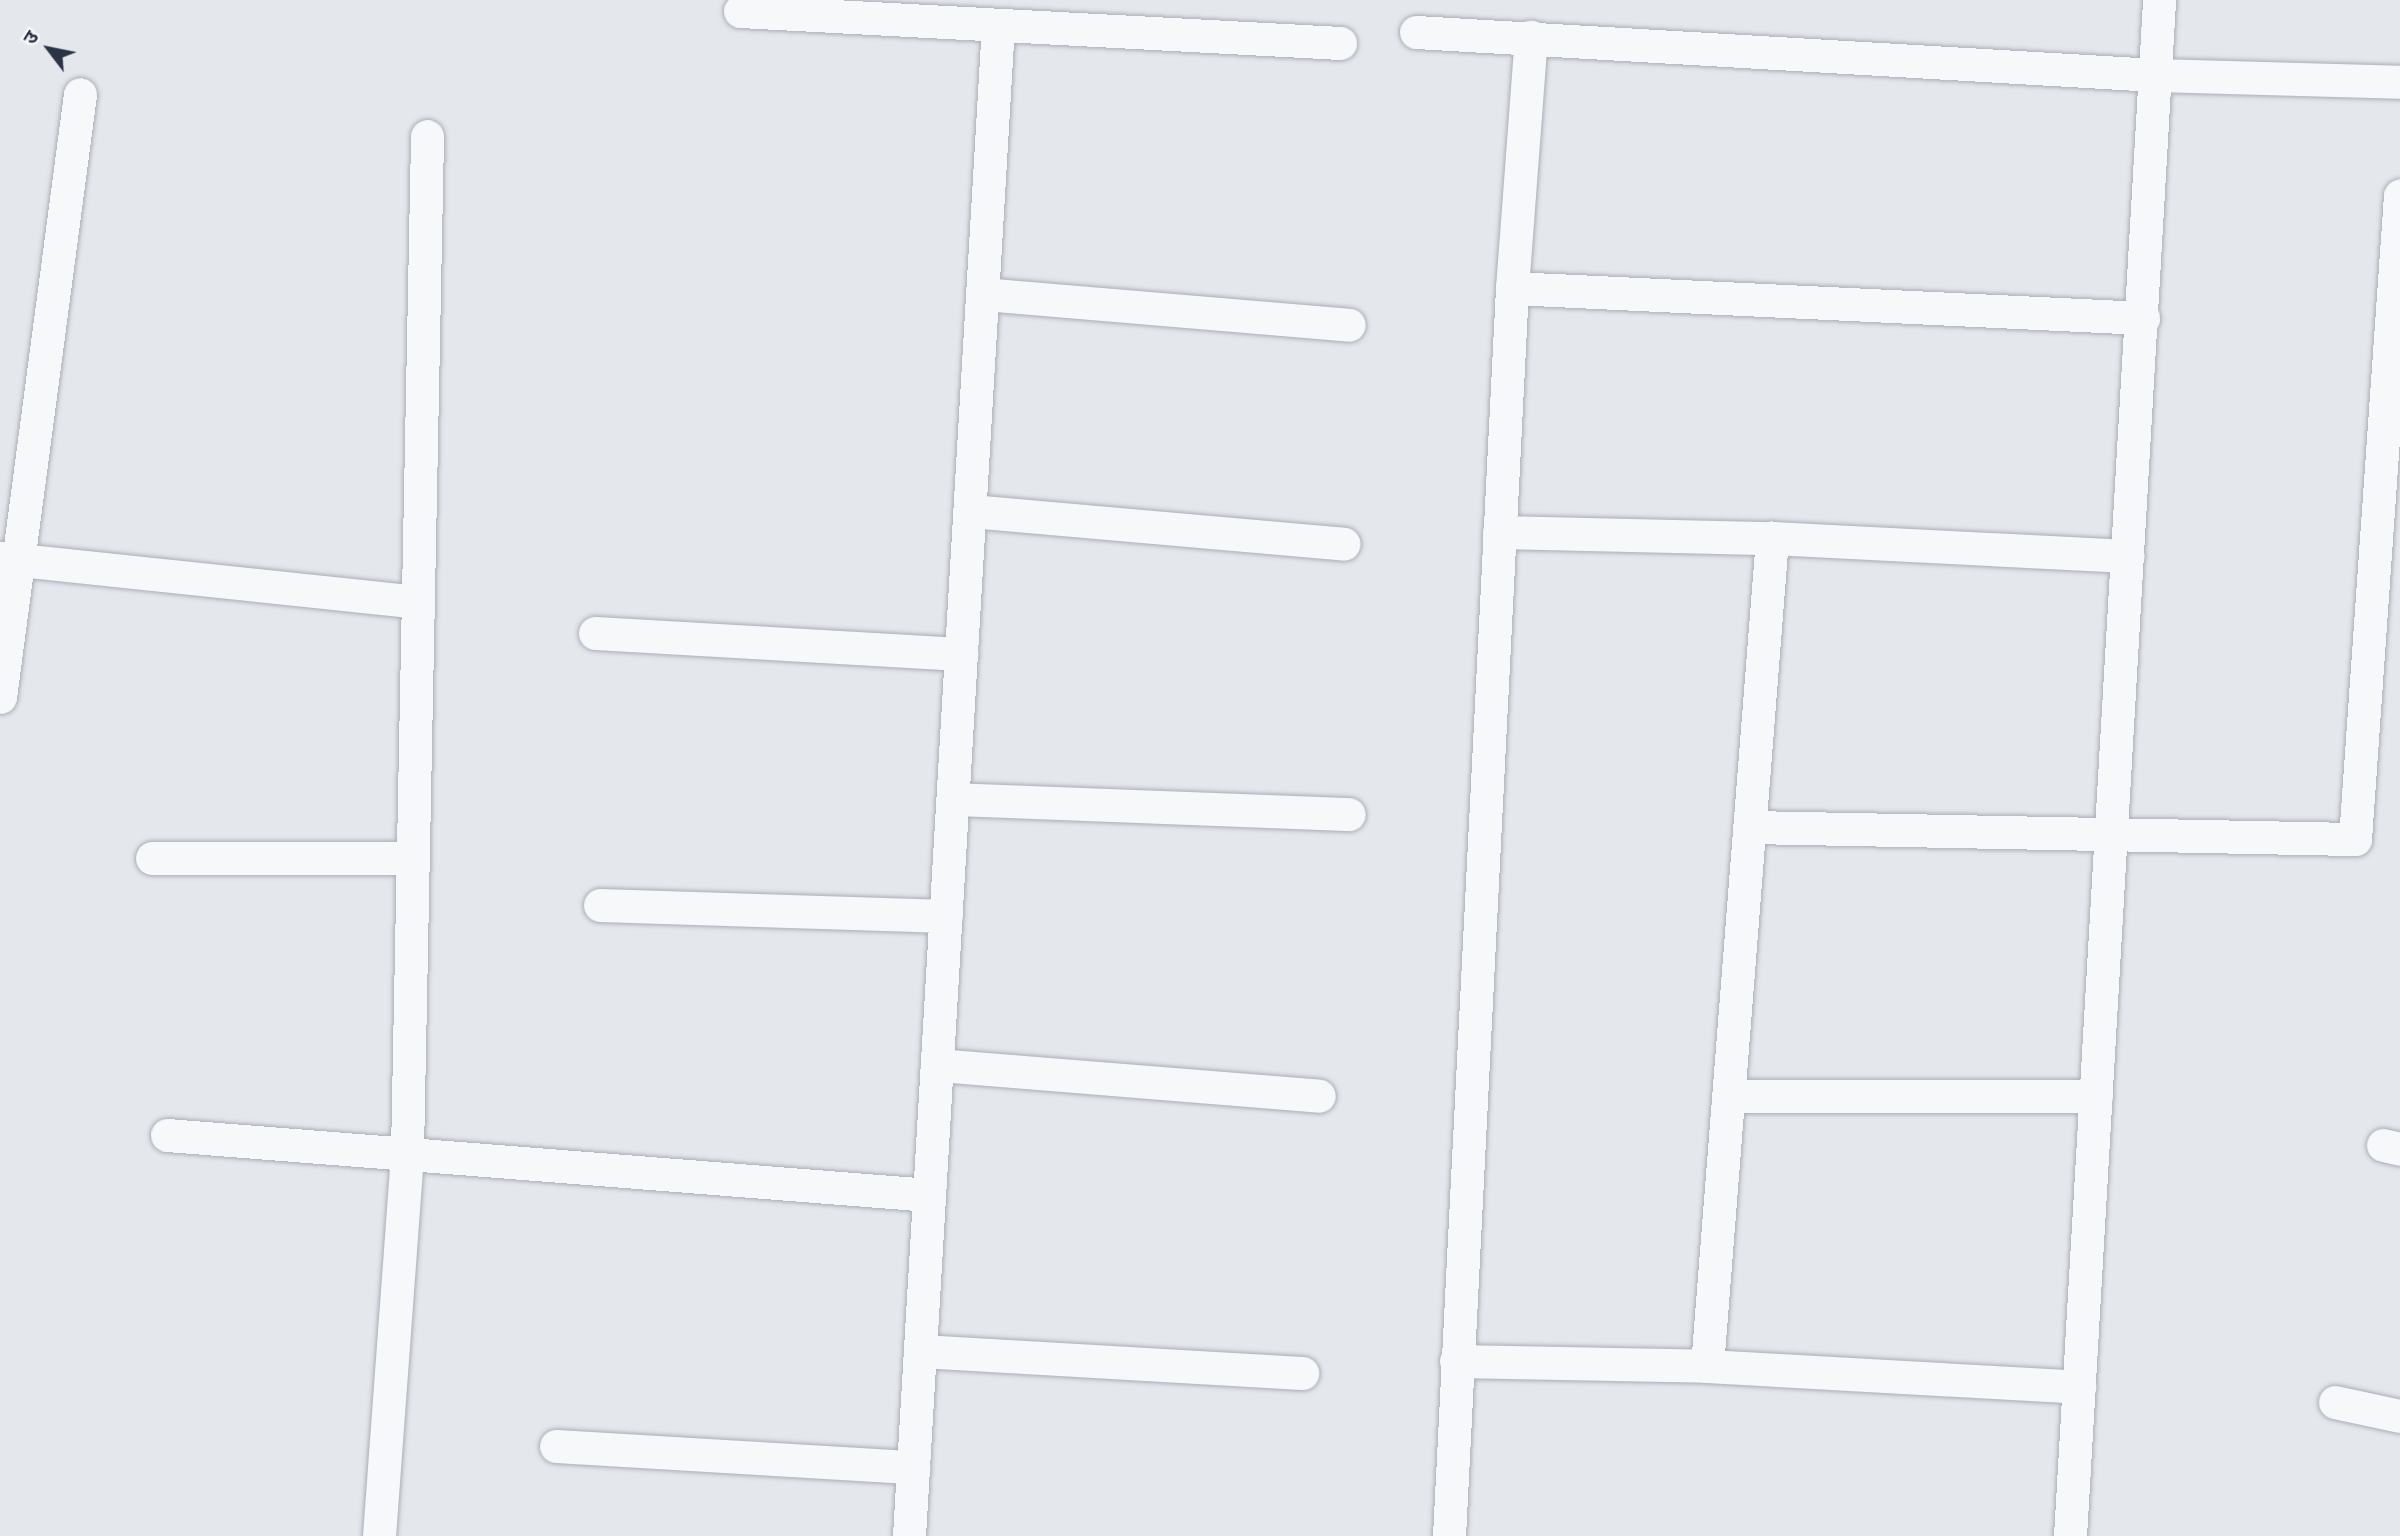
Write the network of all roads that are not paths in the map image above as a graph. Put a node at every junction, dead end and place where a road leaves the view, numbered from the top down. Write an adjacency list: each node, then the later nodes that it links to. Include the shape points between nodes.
1 (2160, 0): 7 (street)
2 (740, 11): 3 (street)
3 (998, 26): 6 (street); 13 (street)
4 (1416, 32): 5 (street)
5 (1531, 37): 7 (street); 12 (street)
6 (1340, 43)
7 (2154, 75): 8 (street); 14 (street)
8 (2400, 82)
9 (80, 94): 21 (street)
10 (427, 136): 22 (street)
11 (2400, 196): 29 (street, via 2356,839)
12 (1512, 288): 14 (street); 17 (street)
13 (983, 294): 15 (street); 16 (street)
14 (2143, 318): 20 (street)
15 (1349, 325)
16 (970, 511): 19 (street); 24 (street)
17 (1499, 532): 18 (street); 42 (street)
18 (1772, 538): 20 (street); 28 (street)
19 (1344, 544)
20 (2129, 556): 29 (street)
21 (8, 559): 22 (street); 25 (street)
22 (418, 602): 31 (street)
23 (595, 633): 24 (street)
24 (961, 654): 26 (street)
25 (0, 697)
26 (953, 799): 27 (street); 33 (street)
27 (1349, 814)
28 (1750, 827): 29 (street); 36 (street)
29 (2112, 835): 37 (street)
30 (152, 858): 31 (street)
31 (413, 858): 39 (street)
32 (600, 905): 33 (street)
33 (946, 916): 34 (street)
34 (937, 1065): 35 (street); 40 (street)
35 (1319, 1096)
36 (1728, 1096): 37 (street); 43 (street)
37 (2096, 1096): 45 (street)
38 (167, 1135): 39 (street)
39 (407, 1152): 40 (street); 50 (street)
40 (929, 1195): 41 (street)
41 (920, 1351): 44 (street); 49 (street)
42 (1456, 1361): 43 (street); 52 (street)
43 (1707, 1366): 45 (street)
44 (1302, 1373)
45 (2079, 1387): 53 (street)
46 (2335, 1402): 47 (street)
47 (2400, 1416)
48 (556, 1446): 49 (street)
49 (913, 1467): 51 (street)
50 (379, 1536)
51 (909, 1536)
52 (1449, 1536)
53 (2070, 1536)

